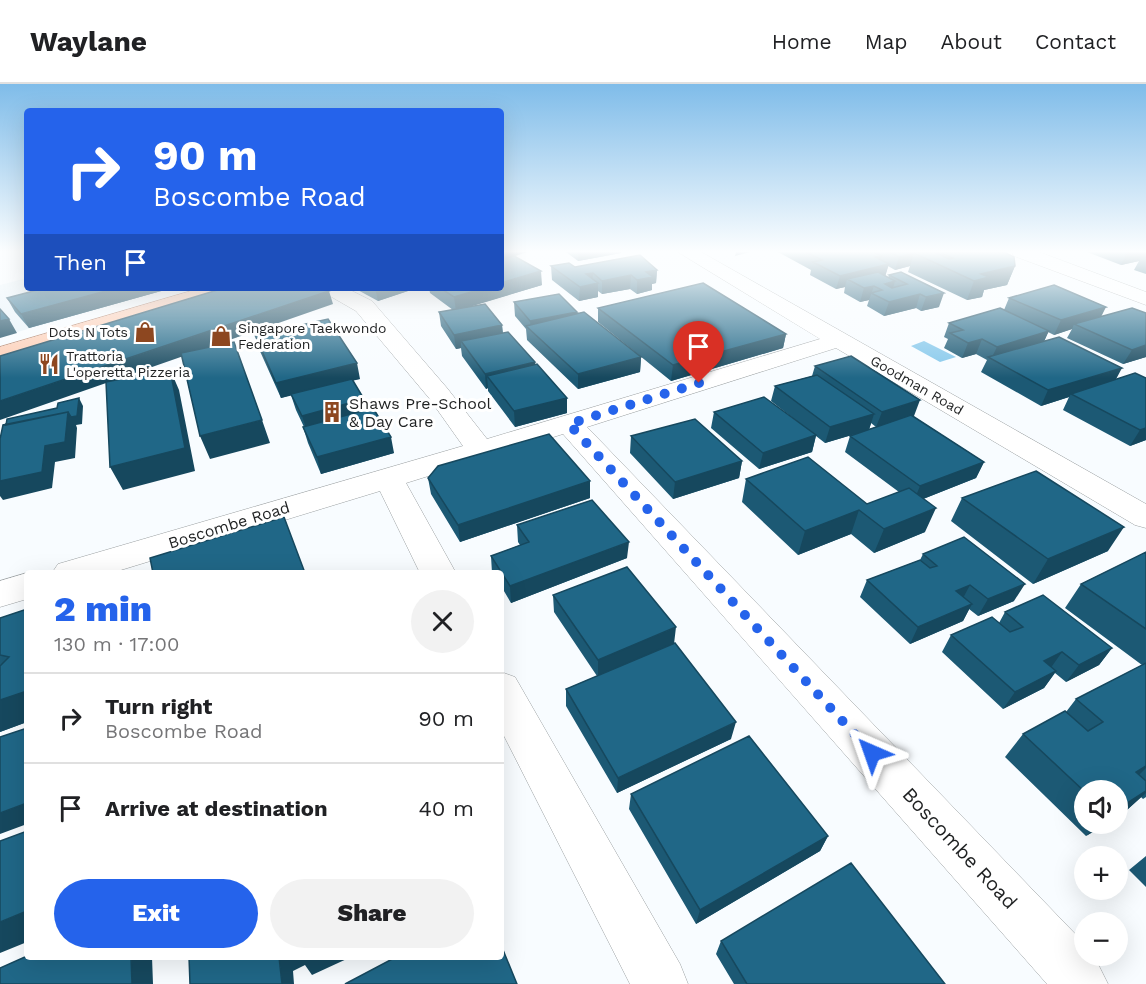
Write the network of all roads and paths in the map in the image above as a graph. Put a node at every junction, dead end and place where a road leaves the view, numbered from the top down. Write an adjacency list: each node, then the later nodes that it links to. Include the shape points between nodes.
1 (204, 294): 5 (main road)
2 (341, 294): 7 (street, via 364,306 438,393)
3 (759, 294): 4 (street, Goodman Road)
4 (838, 340): 6 (street, Boscombe Road); 9 (street, Goodman Road)
5 (0, 354)
6 (569, 424): 7 (street, Boscombe Road); 16 (street, Boscombe Road, via 1064,960)
7 (480, 450): 8 (street, Boscombe Road)
8 (388, 477): 10 (street, Boscombe Road); 11 (street)
9 (1146, 518)
10 (80, 570)
11 (436, 570)
12 (24, 587): 13 (street)
13 (0, 594)
14 (504, 695): 15 (street)
15 (660, 984)
16 (1080, 984)

